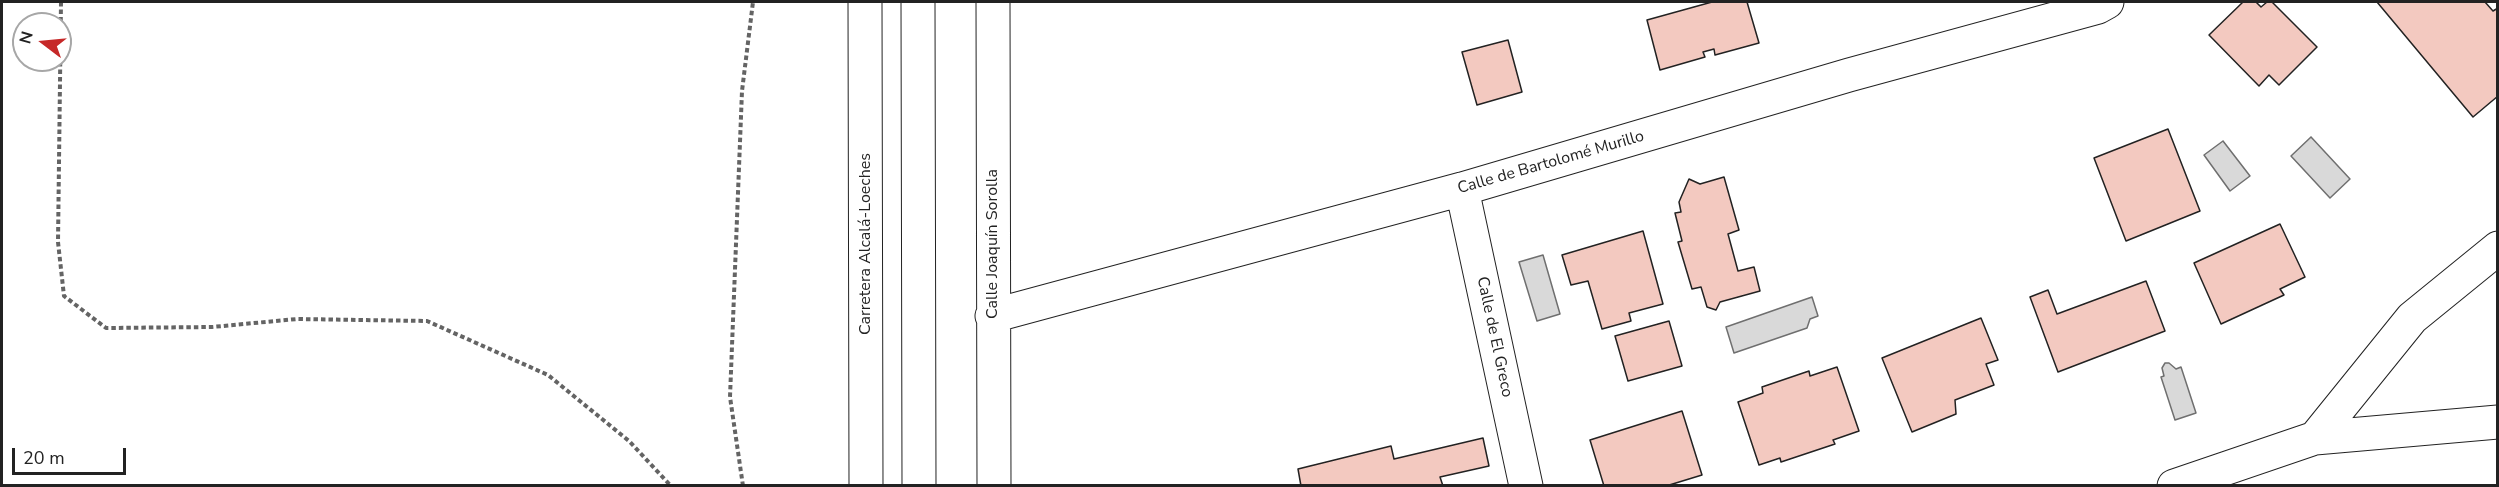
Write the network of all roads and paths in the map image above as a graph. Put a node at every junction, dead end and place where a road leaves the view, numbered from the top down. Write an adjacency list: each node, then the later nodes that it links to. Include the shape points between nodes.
1 (61, 2): 12 (path, via 58,242 64,296 106,328 212,327 297,319 427,321 548,375 629,441)
2 (753, 2): 13 (path, via 742,92 730,397)
3 (865, 2): 14 (street, Carretera Alcalá-Loeches)
4 (918, 2): 15 (street)
5 (993, 2): 9 (street, Calle Joaquín Sorolla)
6 (2107, 2): 7 (street, Calle de Bartolomé Murillo)
7 (1462, 189): 9 (street, Calle de Bartolomé Murillo); 17 (street, Calle de El Greco)
8 (2498, 248): 11 (street, via 2412,318)
9 (992, 316): 16 (street, Calle Joaquín Sorolla)
10 (2498, 422): 11 (street)
11 (2315, 438): 18 (street)
12 (671, 486)
13 (743, 486)
14 (866, 486)
15 (919, 486)
16 (994, 486)
17 (1526, 486)
18 (2174, 486)

